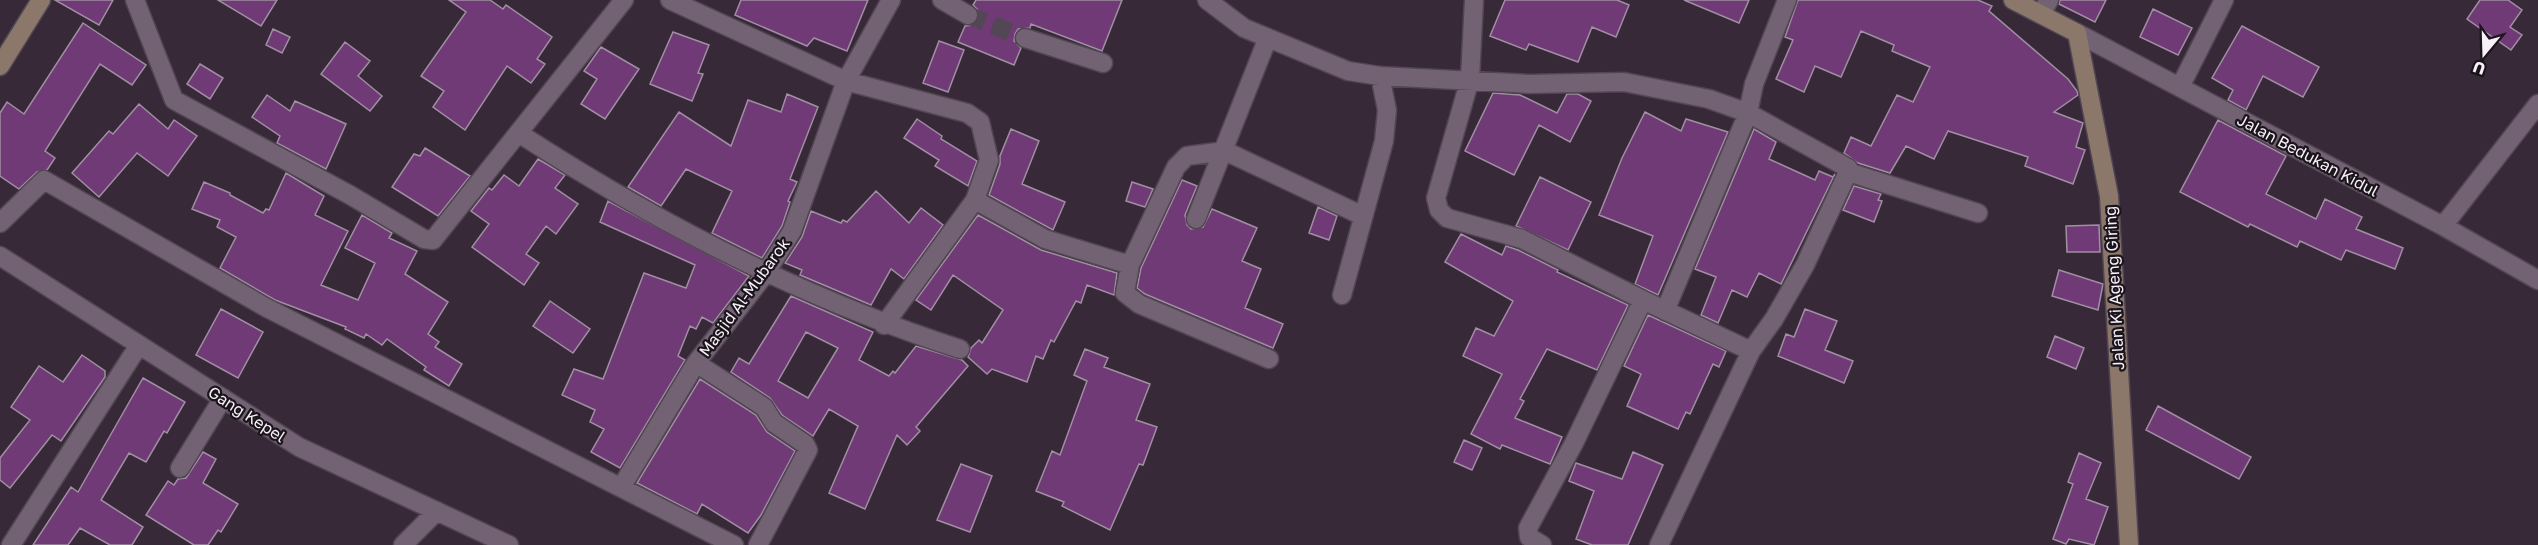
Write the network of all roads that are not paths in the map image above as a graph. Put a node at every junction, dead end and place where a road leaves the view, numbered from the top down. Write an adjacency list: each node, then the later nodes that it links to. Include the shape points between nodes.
1 (41, 0): 18 (street)
2 (135, 0): 25 (street, via 174,100 428,240 437,236)
3 (624, 0): 25 (street)
4 (670, 0): 21 (street)
5 (891, 0): 21 (street, Masjid Al-Mubarok)
6 (942, 0): 13 (street)
7 (1207, 0): 16 (street)
8 (1474, 0): 20 (street)
9 (1787, 0): 24 (street, via 1754,84)
10 (2013, 0): 12 (street)
11 (2224, 0): 22 (street)
12 (2045, 7): 14 (street)
13 (968, 15)
14 (2077, 33): 22 (street, Jalan Bedukan Kidul); 58 (street, Jalan Ki Ageng Giring, via 2109,196)
15 (1024, 38): 17 (street)
16 (1267, 40): 19 (street, via 1348,71); 26 (street)
17 (1103, 63)
18 (0, 65)
19 (1380, 76): 20 (street); 30 (street, via 1387,110 1384,141)
20 (1470, 79): 24 (street, via 1528,84 1624,82 1709,99); 39 (street, via 1436,198 1439,210 1447,218 1522,239)
21 (846, 81): 28 (street, via 967,113 980,122 989,160); 36 (street, Masjid Al-Mubarok, via 792,231)
22 (2180, 87): 33 (street, Jalan Bedukan Kidul)
23 (2538, 104): 33 (street)
24 (1748, 113): 27 (street, via 1848,168); 40 (street)
25 (520, 134): 36 (street, via 591,180)
26 (1225, 151): 30 (street); 31 (street); 35 (street, via 1187,156 1176,167)
27 (1848, 172): 29 (street); 44 (street, via 1805,265)
28 (975, 200): 35 (street, via 1045,239); 41 (street)
29 (1978, 213)
30 (1363, 216): 38 (street)
31 (1196, 219)
32 (0, 223): 49 (street, via 44,180 267,308)
33 (2443, 226): 37 (street, Jalan Bedukan Kidul)
34 (0, 256): 42 (street, Gang Kepel)
35 (1130, 265): 45 (street, via 1124,287 1128,298)
36 (765, 274): 41 (street); 46 (street, Masjid Al-Mubarok)
37 (2538, 279)
38 (1342, 295)
39 (1643, 300): 40 (street); 56 (street, via 1528,528 1529,537)
40 (1665, 311): 44 (street)
41 (884, 325): 43 (street)
42 (139, 345): 47 (street, Gang Kepel); 51 (street)
43 (960, 349)
44 (1751, 351): 57 (street)
45 (1269, 359)
46 (696, 363): 49 (street, Masjid Al-Mubarok); 55 (street, via 764,407 774,423 808,450)
47 (223, 398): 48 (street); 50 (street, Gang Kepel, via 299,447)
48 (180, 468)
49 (622, 486): 54 (street)
50 (437, 511): 52 (street); 53 (street, Gang Kepel)
51 (11, 545)
52 (403, 545)
53 (509, 545)
54 (734, 545)
55 (758, 545)
56 (1542, 545)
57 (1659, 545)
58 (2129, 545)

